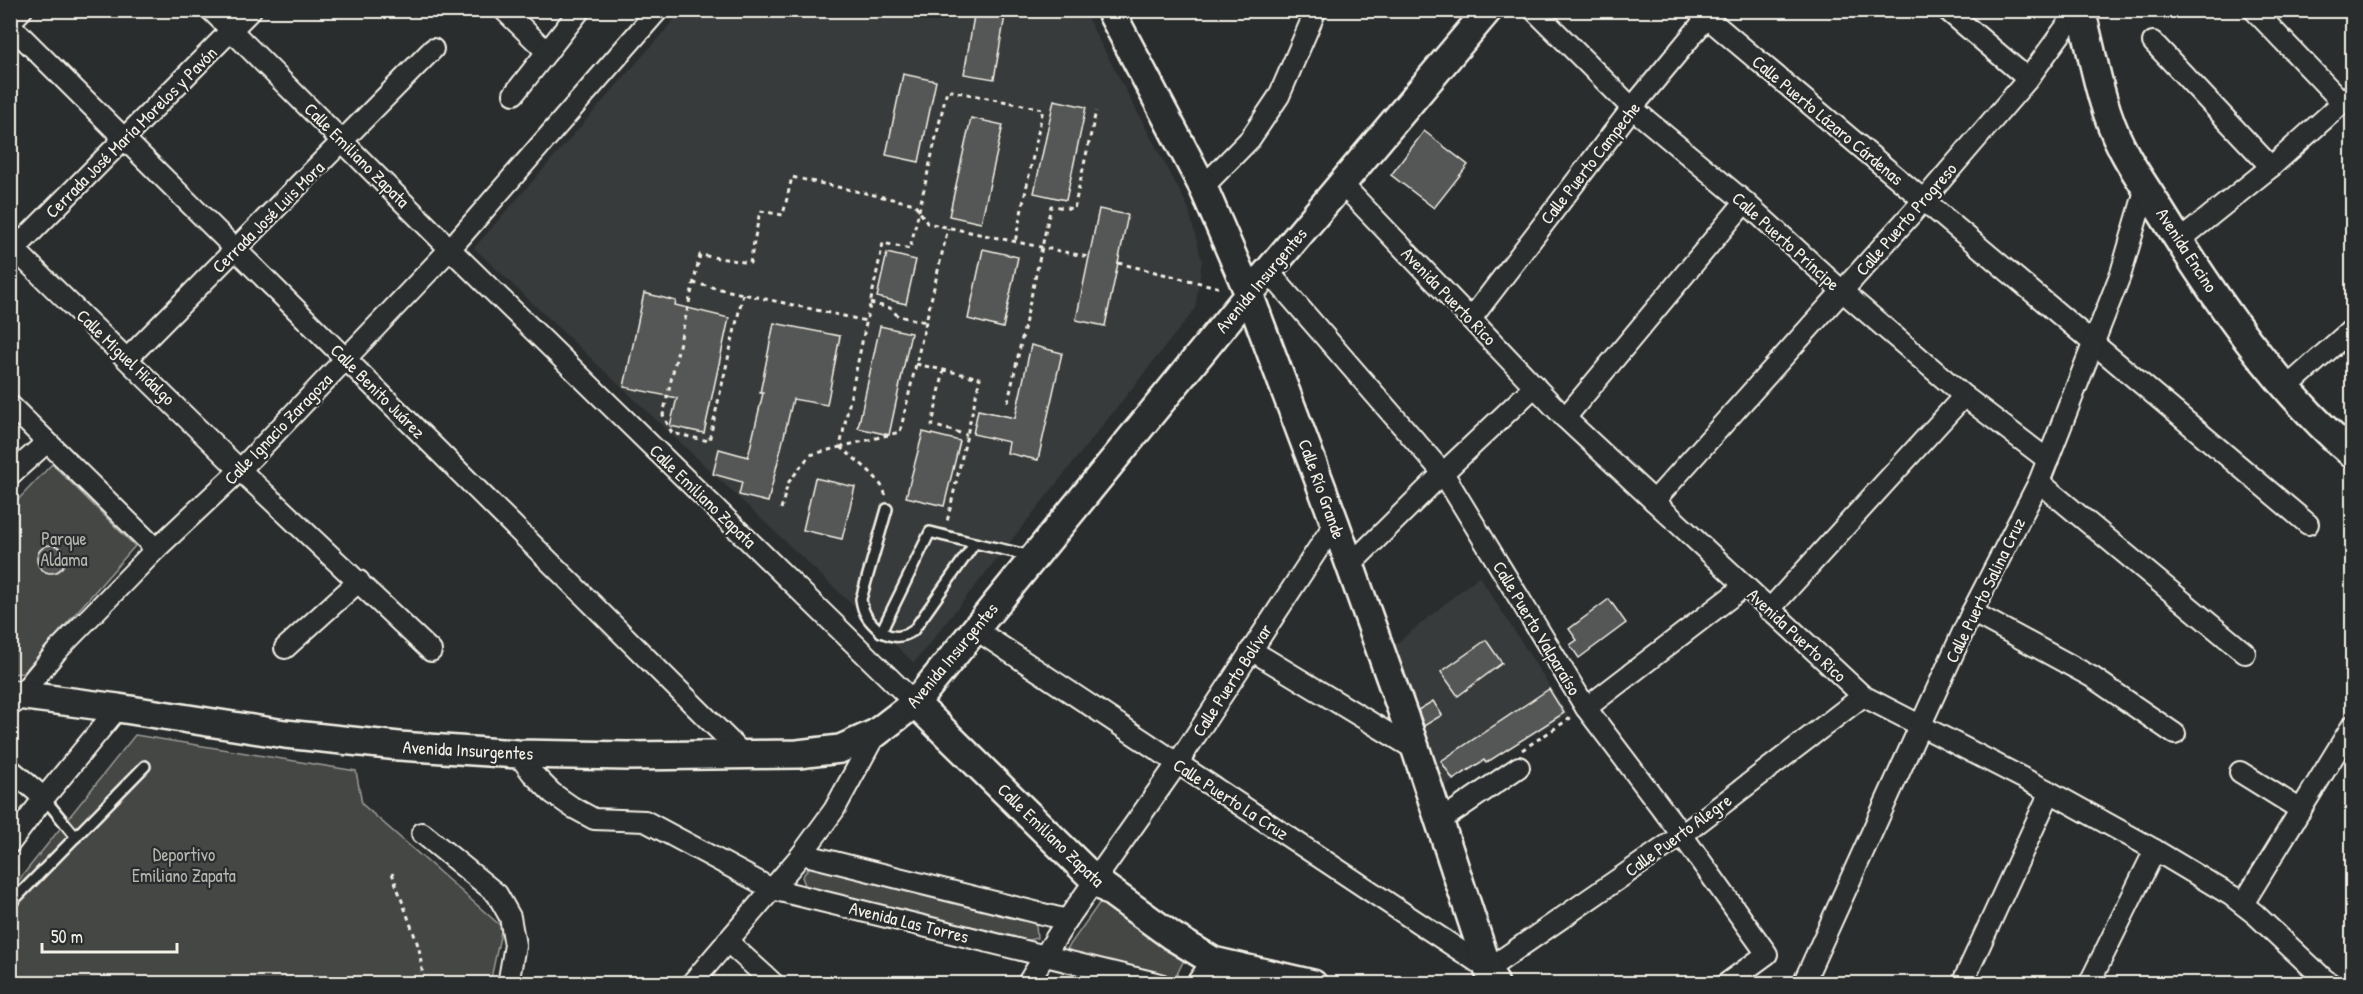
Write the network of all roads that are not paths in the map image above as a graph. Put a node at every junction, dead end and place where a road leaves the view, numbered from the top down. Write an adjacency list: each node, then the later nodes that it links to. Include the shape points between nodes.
1 (22, 10): 15 (street)
2 (211, 10): 16 (street, Calle Emiliano Zapata)
3 (251, 10): 16 (street, Cerrada José María Morelos y Pavón)
4 (504, 10): 19 (street)
5 (580, 10): 19 (street)
6 (658, 10): 34 (street, Calle Ignacio Zaragoza)
7 (1110, 10): 28 (main road, Calle Río Grande)
8 (1488, 10): 27 (main road, Avenida Insurgentes)
9 (1534, 10): 23 (street, Calle Puerto Príncipe)
10 (1947, 10): 20 (street)
11 (2080, 10): 20 (street, Calle Puerto Progreso); 29 (main road, Avenida Encino, via 2109,114 2121,146)
12 (2254, 10): 22 (street)
13 (1312, 12): 28 (street, via 1273,104 1250,139)
14 (1706, 13): 23 (street, Calle Puerto Campeche); 30 (street, Calle Puerto Lázaro Cárdenas)
15 (10, 24): 24 (street, Calle Benito Juárez)
16 (231, 31): 24 (street, Cerrada José María Morelos y Pavón); 25 (street, Calle Emiliano Zapata)
17 (2153, 42): 26 (street)
18 (433, 49): 25 (street, Cerrada José Luis Mora)
19 (547, 52): 21 (street)
20 (2028, 79): 30 (street, Calle Puerto Progreso)
21 (514, 94)
22 (2347, 98): 26 (street)
23 (1632, 108): 31 (street, Calle Puerto Príncipe); 39 (street, Calle Puerto Campeche)
24 (124, 139): 33 (street, Calle Benito Juárez); 35 (street, Cerrada José María Morelos y Pavón)
25 (343, 141): 33 (street, Cerrada José Luis Mora); 34 (street, Calle Emiliano Zapata)
26 (2271, 167): 32 (street)
27 (1341, 183): 36 (main road, Avenida Insurgentes); 39 (street, Avenida Puerto Rico)
28 (1203, 188): 38 (main road, Calle Río Grande)
29 (2146, 188): 32 (main road, Avenida Encino); 41 (street, Calle Puerto Salina Cruz)
30 (1923, 201): 37 (street, Calle Puerto Progreso); 41 (street, Calle Puerto Lázaro Cárdenas)
31 (1746, 202): 37 (street, Calle Puerto Príncipe); 48 (street)
32 (2179, 241): 45 (main road, Avenida Encino)
33 (236, 249): 42 (street, Cerrada José Luis Mora); 43 (street, Calle Benito Juárez)
34 (450, 249): 43 (street, Calle Ignacio Zaragoza); 76 (street, Calle Emiliano Zapata)
35 (12, 250): 42 (street, Calle Miguel Hidalgo)
36 (1268, 271): 38 (main road, Avenida Insurgentes); 53 (street, Calle Puerto Valparaíso)
37 (1842, 291): 46 (street, Calle Puerto Príncipe); 56 (street, Calle Puerto Progreso)
38 (1249, 294): 58 (main road, Calle Río Grande); 62 (main road, Avenida Insurgentes)
39 (1471, 319): 44 (street, Avenida Puerto Rico)
40 (2352, 329): 45 (street)
41 (2094, 346): 51 (street, Calle Puerto Salina Cruz); 59 (street, Calle Puerto Lázaro Cárdenas)
42 (127, 358): 52 (street, Calle Miguel Hidalgo)
43 (346, 359): 52 (street, Calle Ignacio Zaragoza); 85 (street, Calle Benito Juárez)
44 (1535, 387): 48 (street, Avenida Puerto Rico); 53 (street)
45 (2286, 388): 50 (main road, Avenida Encino)
46 (1964, 396): 51 (street, Calle Puerto Príncipe); 66 (street)
47 (10, 405): 49 (street)
48 (1565, 418): 56 (street, Avenida Puerto Rico)
49 (47, 442): 54 (street); 61 (street)
50 (2352, 454)
51 (2048, 460): 55 (street, Calle Puerto Salina Cruz)
52 (240, 470): 61 (street, Calle Ignacio Zaragoza); 64 (street, Calle Miguel Hidalgo)
53 (1443, 473): 63 (street); 78 (street, Calle Puerto Valparaíso)
54 (10, 475)
55 (2039, 482): 67 (street, Calle Puerto Salina Cruz); 73 (street)
56 (1654, 501): 65 (street, Avenida Puerto Rico)
57 (887, 509): 69 (lane, via 861,599 867,619)
58 (1335, 523): 63 (main road, Calle Río Grande); 71 (street, Calle Puerto Bolívar)
59 (2308, 524)
60 (975, 543): 62 (lane); 69 (lane, via 913,631 903,637); 69 (lane, via 930,532)
61 (156, 549): 75 (street, Calle Ignacio Zaragoza)
62 (1033, 557): 68 (main road, Avenida Insurgentes)
63 (1350, 565): 83 (main road, Calle Río Grande)
64 (359, 581): 70 (street); 72 (street, Calle Miguel Hidalgo)
65 (1745, 586): 66 (street, Avenida Puerto Rico); 78 (street)
66 (1769, 610): 74 (street, Avenida Puerto Rico)
67 (1972, 612): 79 (street, Calle Puerto Salina Cruz); 82 (street, via 2092,677)
68 (975, 629): 76 (main road, Avenida Insurgentes); 86 (street, Calle Puerto La Cruz)
69 (881, 632)
70 (285, 648)
71 (1251, 650): 83 (street); 86 (street, Calle Puerto Bolívar)
72 (430, 651)
73 (2245, 653)
74 (1863, 696): 79 (street, Avenida Puerto Rico); 96 (street, Calle Puerto Alegre)
75 (13, 699): 77 (main road, Avenida Insurgentes)
76 (915, 703): 81 (main road, Avenida Insurgentes); 101 (main road, Calle Emiliano Zapata)
77 (118, 708): 84 (main road, Avenida Insurgentes, via 285,734); 92 (street)
78 (1586, 708): 96 (street, Calle Puerto Valparaíso)
79 (1921, 726): 91 (street, Avenida Puerto Rico); 119 (street, Calle Puerto Salina Cruz)
80 (2352, 726): 93 (street)
81 (876, 733): 85 (main road, Avenida Insurgentes, via 840,749); 100 (street, via 834,810)
82 (2175, 734)
83 (1416, 750): 94 (main road, Calle Río Grande)
84 (518, 754): 85 (main road, Avenida Insurgentes); 102 (street, Avenida Las Torres, via 552,793 594,819 645,821)
85 (745, 756)
86 (1177, 764): 101 (street, Calle Puerto Bolívar); 109 (street, Calle Puerto La Cruz)
87 (146, 766): 97 (lane)
88 (1519, 767): 94 (street)
89 (10, 769): 92 (street)
90 (2240, 772): 93 (street)
91 (2050, 792): 99 (street, Avenida Puerto Rico); 120 (street)
92 (44, 798): 97 (lane); 98 (street)
93 (2301, 810): 104 (street)
94 (1440, 821): 109 (main road, Calle Río Grande)
95 (422, 833): 111 (street, via 498,894 510,917 515,945)
96 (1682, 835): 109 (street, Calle Puerto Alegre); 118 (street, Calle Puerto Valparaíso, via 1767,954)
97 (76, 837): 103 (lane)
98 (10, 843)
99 (2155, 850): 104 (street, Avenida Puerto Rico); 121 (street)
100 (802, 854): 102 (street); 105 (street)
101 (1096, 881): 105 (street, Calle Puerto Bolívar); 108 (main road, Calle Emiliano Zapata)
102 (772, 889): 106 (street); 107 (street, Avenida Las Torres)
103 (10, 904)
104 (2242, 904): 110 (street, Avenida Puerto Rico)
105 (1067, 920): 107 (street, Calle Puerto Bolívar)
106 (727, 941): 112 (street); 113 (street)
107 (1045, 955): 114 (street, Calle Puerto Bolívar); 115 (street, Avenida Las Torres)
108 (1213, 961): 116 (street); 117 (main road)
109 (1490, 979)
110 (2320, 980)
111 (508, 984)
112 (691, 984)
113 (774, 984)
114 (1027, 984)
115 (1160, 984)
116 (1196, 984)
117 (1313, 984)
118 (1726, 984)
119 (1803, 984)
120 (1962, 984)
121 (2088, 984)

